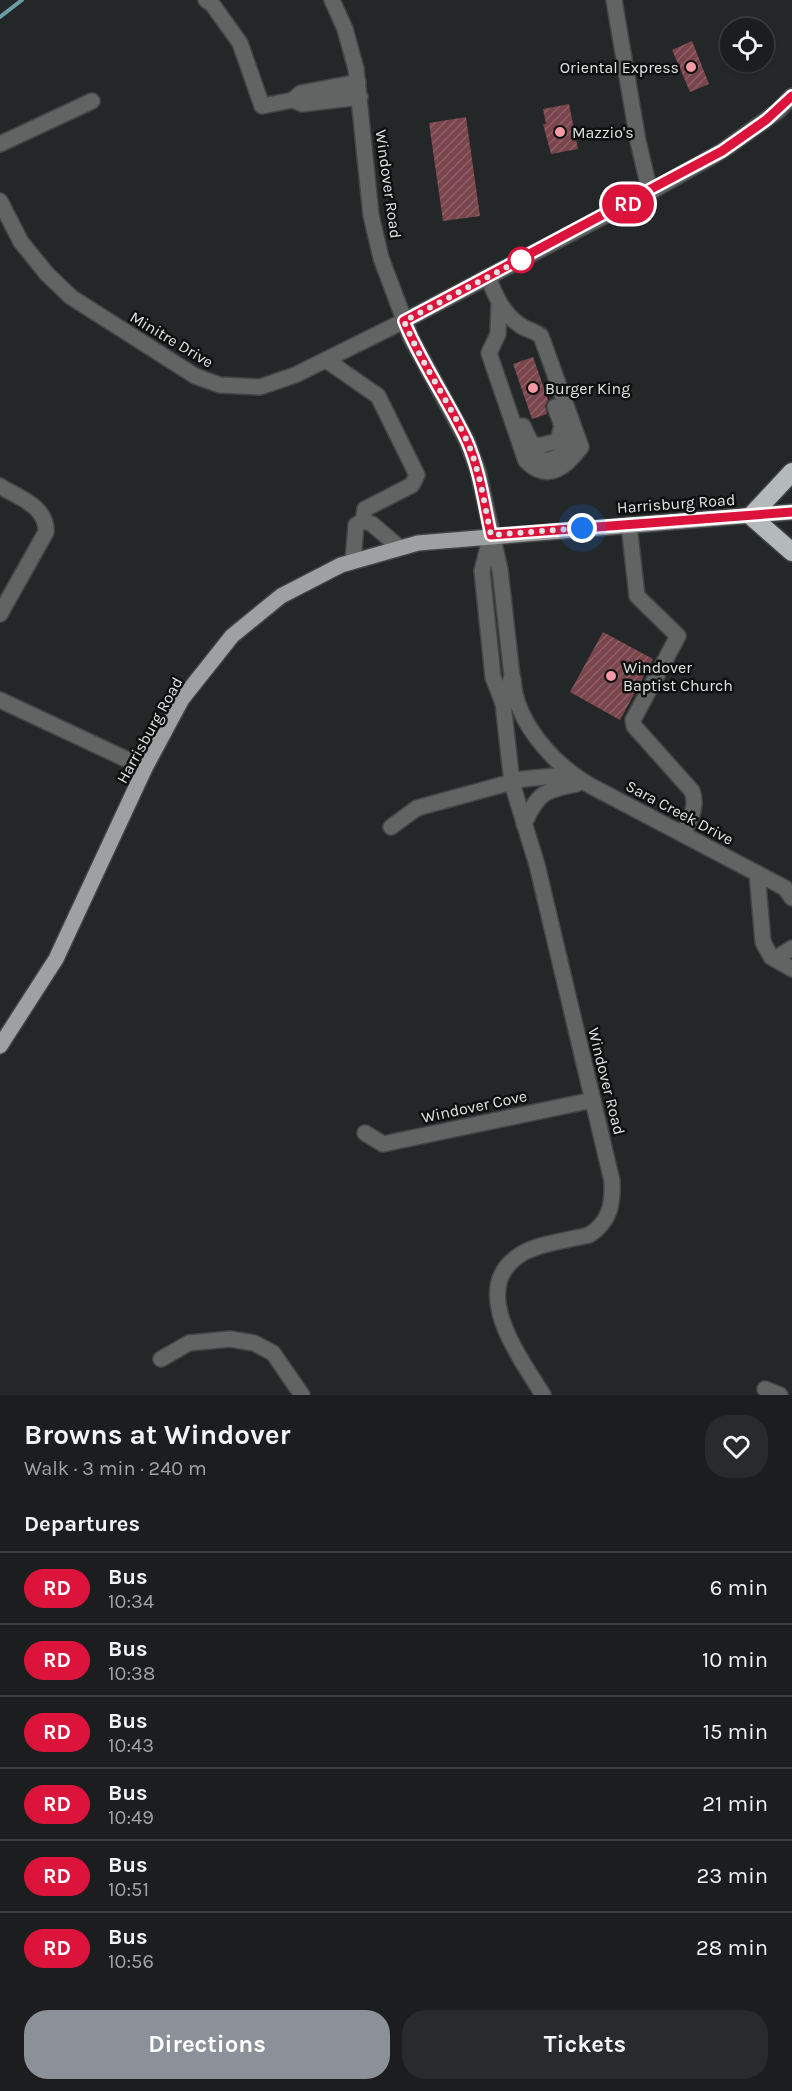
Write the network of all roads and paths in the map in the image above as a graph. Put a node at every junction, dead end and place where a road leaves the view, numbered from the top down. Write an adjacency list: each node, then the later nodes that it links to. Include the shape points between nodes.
1 (206, 0): 4 (street, via 240,43 262,106 293,100 301,93)
2 (332, 0): 4 (street, Windover Road, via 345,29)
3 (614, 0): 8 (street)
4 (359, 90): 12 (street, Windover Road, via 371,215 381,258)
5 (792, 96): 8 (street, Minitre Drive, via 722,151)
6 (92, 101): 7 (street)
7 (0, 144)
8 (650, 192): 10 (street, Minitre Drive)
9 (0, 201): 15 (street, Minitre Drive, via 21,242 71,297 195,376 220,385 260,387)
10 (488, 277): 11 (street); 12 (street, Minitre Drive)
11 (499, 303): 13 (street); 14 (street)
12 (404, 321): 15 (street, Minitre Drive); 22 (street, Windover Road, via 467,441 478,471)
13 (521, 326): 14 (street, via 538,346 562,425 558,441 538,446 531,443 498,354); 14 (street, via 541,336 581,447 567,466 546,472 535,470 526,461 489,353)
14 (498, 334)
15 (326, 360): 20 (street, via 378,396 417,475 412,485 365,509)
16 (792, 472): 19 (highway)
17 (0, 486): 26 (street, via 39,509 46,532)
18 (792, 512): 19 (main road, Harrisburg Road)
19 (751, 516): 21 (main road, Harrisburg Road); 24 (highway)
20 (363, 521): 23 (street); 25 (street, via 356,525)
21 (629, 525): 22 (main road, Harrisburg Road); 35 (street, via 637,596 678,636 633,720 634,726 692,791 694,812)
22 (491, 535): 23 (main road, Harrisburg Road); 27 (street, Windover Road, via 500,570); 29 (street, Windover Road, via 482,571 493,677)
23 (400, 548): 25 (main road, Harrisburg Road)
24 (792, 552)
25 (353, 561): 30 (main road, Harrisburg Road, via 281,596 232,636 182,699)
26 (0, 614)
27 (512, 676): 29 (street, Windover Road); 32 (street, Sara Creek Drive, via 513,693 540,742)
28 (0, 700): 30 (street)
29 (503, 703): 31 (street, Windover Road)
30 (145, 768): 41 (main road, Harrisburg Road, via 56,959)
31 (512, 783): 32 (street, Sara Creek Drive, via 554,776); 33 (street, Windover Road); 34 (street, Sara Creek Drive, via 417,808)
32 (586, 783): 33 (street, via 550,789 534,803); 35 (street, Sara Creek Drive)
33 (524, 824): 42 (street, Windover Road)
34 (391, 827)
35 (683, 834): 36 (street, Sara Creek Drive)
36 (757, 873): 37 (street, Sara Creek Drive); 39 (street, via 763,942)
37 (791, 893)
38 (792, 948): 39 (street)
39 (775, 958): 40 (street)
40 (792, 969)
41 (0, 1046)
42 (593, 1100): 43 (street, Windover Cove, via 383,1144); 47 (street, Windover Road, via 612,1181 609,1216 590,1235 523,1253 507,1267 498,1295 502,1325)
43 (365, 1133)
44 (161, 1359): 46 (street, via 189,1343 230,1339 254,1343 273,1353)
45 (765, 1389): 48 (street)
46 (302, 1395)
47 (543, 1395)
48 (780, 1395)

